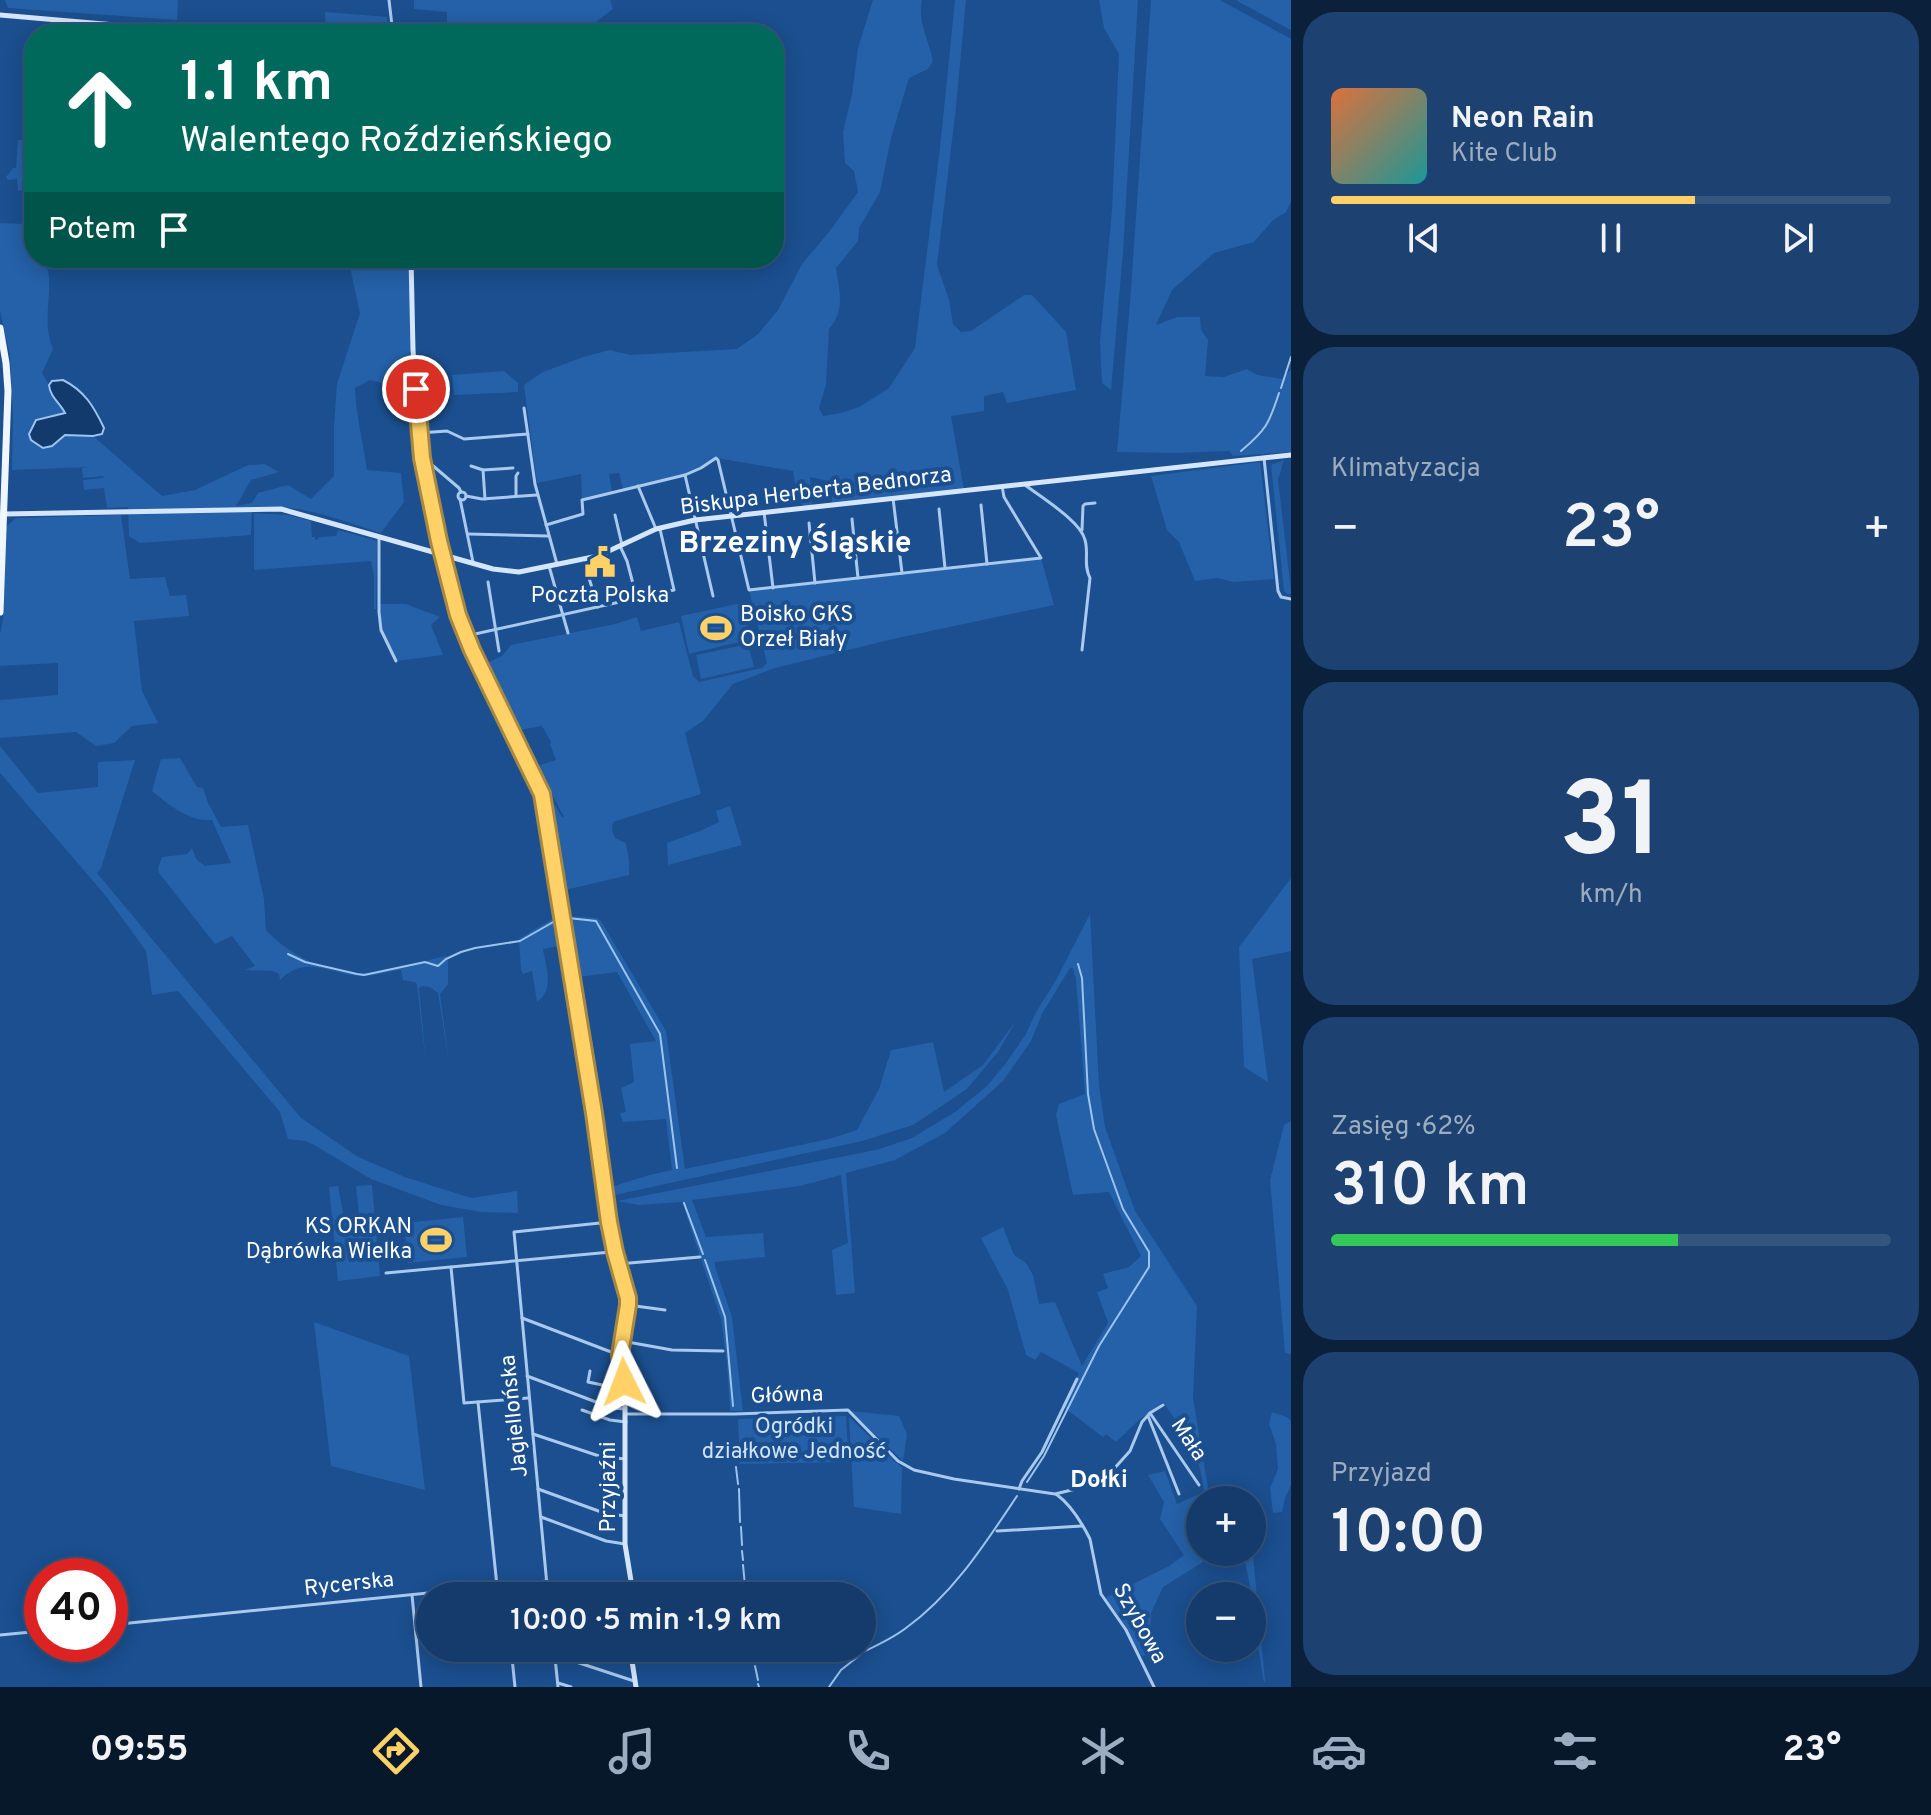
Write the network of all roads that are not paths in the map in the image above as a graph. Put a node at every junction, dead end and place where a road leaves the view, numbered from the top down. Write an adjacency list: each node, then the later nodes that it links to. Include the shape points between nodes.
1 (389, 0): 4 (street)
2 (0, 15): 3 (street)
3 (104, 24)
4 (392, 24)
5 (411, 268): 8 (street, Przyjaźni)
6 (0, 328): 32 (main road, via 8,391)
7 (524, 408): 9 (street)
8 (419, 433): 9 (street, via 447,431 464,439); 11 (street, Przyjaźni)
9 (528, 434): 22 (street)
10 (1291, 455): 12 (street, Biskupa Herberta Bednorza)
11 (422, 458): 21 (street); 45 (street, Przyjaźni)
12 (1264, 458): 18 (street, Biskupa Herberta Bednorza); 59 (street, via 1278,591)
13 (471, 466): 15 (street)
14 (513, 468): 15 (street)
15 (483, 470): 27 (street)
16 (518, 473): 24 (street)
17 (685, 475): 19 (street); 34 (street, via 716,458); 36 (street)
18 (1024, 484): 20 (street, Biskupa Herberta Bednorza); 40 (street)
19 (638, 486): 38 (street, via 582,500 583,514); 39 (street)
20 (1002, 486): 25 (street, Biskupa Herberta Bednorza); 49 (street, via 1041,558)
21 (461, 492): 23 (street); 26 (street)
22 (537, 495): 24 (street); 38 (street)
23 (466, 496): 26 (street); 27 (street)
24 (516, 496): 27 (street)
25 (893, 498): 31 (street, Biskupa Herberta Bednorza); 52 (street)
26 (460, 499): 41 (street)
27 (485, 499)
28 (1095, 503): 40 (street, via 1083,506)
29 (981, 505): 49 (street)
30 (939, 509): 51 (street)
31 (764, 512): 34 (street, Biskupa Herberta Bednorza); 56 (street)
32 (2, 514): 43 (street, Biskupa Herberta Bednorza, via 281,509); 61 (main road)
33 (615, 515): 44 (street)
34 (731, 516): 36 (street, Biskupa Herberta Bednorza); 56 (street, via 749,590)
35 (852, 519): 53 (street)
36 (695, 520): 39 (street, Biskupa Herberta Bednorza); 57 (street)
37 (809, 523): 55 (street)
38 (546, 525): 42 (street)
39 (658, 528): 44 (street, Biskupa Herberta Bednorza); 58 (street, via 674,590)
40 (1082, 530): 66 (street, via 1090,578)
41 (468, 534): 42 (street); 47 (street)
42 (550, 536): 48 (street)
43 (379, 537): 45 (street, Biskupa Herberta Bednorza); 68 (street, via 381,630)
44 (621, 545): 46 (street, Biskupa Herberta Bednorza); 58 (street)
45 (442, 555): 47 (street, Biskupa Herberta Bednorza); 65 (street, Przyjaźni)
46 (583, 559): 48 (street, Biskupa Herberta Bednorza); 60 (street)
47 (474, 564): 50 (street, Biskupa Herberta Bednorza, via 511,572)
48 (557, 564): 50 (street, Biskupa Herberta Bednorza)
49 (987, 564): 51 (street)
50 (549, 566): 62 (street)
51 (945, 568): 52 (street)
52 (902, 573): 53 (street)
53 (858, 578): 55 (street)
54 (488, 582): 63 (street)
55 (815, 583): 56 (street)
56 (773, 588)
57 (713, 596)
58 (637, 599): 60 (street)
59 (1291, 599)
60 (598, 607): 62 (street)
61 (0, 612)
62 (563, 615): 63 (street); 64 (street)
63 (496, 630): 65 (street); 67 (street)
64 (568, 633)
65 (466, 636): 69 (street, Przyjaźni, via 538,784 545,810)
66 (1082, 650)
67 (499, 651)
68 (396, 661)
69 (612, 1252): 71 (street); 71 (street, Jagiellońska, via 600,1223 514,1232); 72 (street, Przyjaźni)
70 (700, 1257): 72 (street)
71 (517, 1260): 73 (street); 77 (street, Jagiellońska)
72 (618, 1264): 75 (street, Przyjaźni)
73 (451, 1267): 74 (street); 86 (street, via 464,1403)
74 (386, 1273)
75 (628, 1305): 76 (street); 78 (street, Przyjaźni)
76 (665, 1310)
77 (522, 1318): 80 (street); 82 (street, Jagiellońska)
78 (622, 1341): 79 (street, via 672,1350); 80 (street, Przyjaźni)
79 (723, 1351)
80 (620, 1355): 84 (street, Przyjaźni)
81 (590, 1371): 84 (street, via 588,1382)
82 (527, 1376): 85 (street, Jagiellońska); 90 (street)
83 (1077, 1379): 95 (street)
84 (624, 1382): 90 (street, Przyjaźni)
85 (529, 1397): 86 (street); 91 (street, Jagiellońska)
86 (478, 1402): 106 (street)
87 (1163, 1405): 89 (street)
88 (582, 1410): 90 (street, via 610,1420)
89 (1149, 1414): 93 (street, Mała); 96 (street, Główna, via 1130,1451 1112,1471); 98 (street)
90 (626, 1415): 92 (street, Przyjaźni); 95 (street, Główna, via 848,1410 898,1461 914,1470)
91 (533, 1434): 92 (street, via 583,1452); 94 (street, Jagiellońska)
92 (626, 1459): 100 (street, Przyjaźni)
93 (1199, 1485)
94 (538, 1489): 100 (street); 101 (street, Jagiellońska)
95 (1019, 1489): 97 (street, Główna)
96 (1068, 1492): 97 (street, Główna); 99 (street, Główna)
97 (1055, 1494): 99 (street, Szybowa)
98 (1179, 1494)
99 (1062, 1498): 102 (street, Szybowa)
100 (625, 1516): 104 (street, Przyjaźni)
101 (541, 1517): 104 (street); 105 (street, Jagiellońska)
102 (1082, 1526): 103 (street); 123 (street, Szybowa, via 1090,1539 1101,1594)
103 (997, 1531)
104 (625, 1544): 108 (street, Przyjaźni)
105 (547, 1581): 107 (street, Rycerska)
106 (496, 1582)
107 (538, 1582)
108 (631, 1582)
109 (412, 1595): 110 (street, Rycerska); 111 (street, Rycerska); 120 (street)
110 (416, 1595)
111 (128, 1623)
112 (24, 1633): 113 (street)
113 (0, 1635)
114 (512, 1662): 121 (street)
115 (556, 1662): 119 (street)
116 (574, 1662): 118 (street)
117 (632, 1662): 118 (street)
118 (635, 1684)
119 (558, 1685): 122 (street)
120 (421, 1687)
121 (515, 1687)
122 (571, 1687)
123 (1154, 1687)

